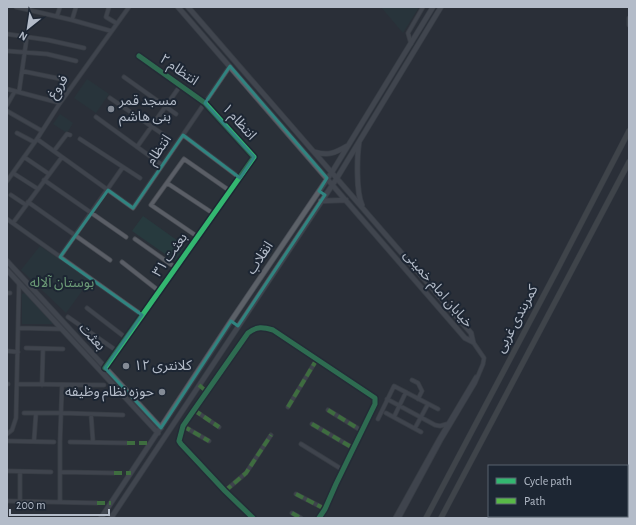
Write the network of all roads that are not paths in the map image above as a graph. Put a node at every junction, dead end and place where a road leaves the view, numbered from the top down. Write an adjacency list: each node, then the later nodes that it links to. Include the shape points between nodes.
1 (16, 7): 11 (street)
2 (60, 7): 11 (street)
3 (76, 7): 13 (street)
4 (109, 7): 14 (street, via 106,18)
5 (128, 7): 14 (street, فروغ)
6 (179, 7): 25 (main road, خیابان امام خمینی)
7 (423, 7): 19 (street, via 408,33)
8 (433, 7): 19 (main road, انقلاب)
9 (441, 7): 48 (main road, انقلاب)
10 (190, 8): 53 (main road, خیابان امام خمینی)
11 (57, 16): 13 (street)
12 (629, 18): 15 (street)
13 (72, 20): 16 (street)
14 (116, 23): 16 (street, فروغ)
15 (629, 25)
16 (111, 31): 33 (street, فروغ)
17 (7, 34): 18 (street)
18 (27, 36): 20 (street); 22 (street)
19 (410, 44): 50 (main road, انقلاب)
20 (84, 48)
21 (7, 51): 22 (street)
22 (25, 52): 24 (street); 26 (street)
23 (139, 56): 29 (street, انتظام ۲)
24 (76, 61)
25 (230, 66): 34 (street, انتظام); 66 (main road, خیابان امام خمینی)
26 (22, 71): 28 (street); 31 (street)
27 (124, 77): 36 (street)
28 (66, 80)
29 (180, 86): 34 (street, انتظام ۲); 36 (street)
30 (7, 89): 31 (street)
31 (17, 92): 33 (street); 35 (street)
32 (110, 98): 40 (street)
33 (60, 103): 41 (street, فروغ)
34 (205, 103): 46 (street, انتظام); 56 (street, انتظام ۱)
35 (7, 105)
36 (166, 107): 38 (street); 40 (street)
37 (7, 111): 41 (street)
38 (176, 114)
39 (96, 117): 51 (street)
40 (152, 127): 45 (street); 51 (street)
41 (42, 131): 49 (street, فروغ)
42 (629, 131): 183 (highway, کمربندی غربی)
43 (16, 133): 49 (street)
44 (70, 135): 52 (street, via 67,134)
45 (164, 135)
46 (183, 135): 58 (street, انتظام); 65 (street)
47 (80, 139): 59 (street)
48 (360, 139): 67 (main road, انقلاب); 81 (main road, via 359,195)
49 (36, 141): 52 (street); 54 (street, فروغ)
50 (348, 145): 53 (main road, via 330,155); 60 (main road, انقلاب)
51 (137, 147): 58 (street)
52 (54, 151): 55 (street)
53 (314, 151): 60 (main road, خیابان امام خمینی)
54 (24, 157): 62 (street, فروغ); 63 (street)
55 (62, 157): 63 (street); 73 (street)
56 (254, 157): 65 (street, بعثت ۳۱)
57 (629, 162): 61 (highway, کمربندی غربی)
58 (162, 165): 73 (street, انتظام, via 133,208)
59 (123, 167): 64 (street); 73 (street)
60 (332, 172): 66 (main road, انقلاب); 67 (main road, خیابان امام خمینی)
61 (627, 172): 184 (highway, کمربندی غربی)
62 (13, 173): 69 (street, فروغ); 72 (street)
63 (49, 174): 68 (street)
64 (140, 178)
65 (240, 178): 74 (street, بعثت ۳۱)
66 (327, 178): 71 (main road, خیابان امام خمینی); 75 (main road, انقلاب)
67 (337, 178): 71 (main road, انقلاب); 81 (main road, خیابان امام خمینی)
68 (44, 180): 72 (street); 82 (street)
69 (7, 181)
70 (167, 183): 74 (street, via 184,159); 83 (street); 88 (street, via 151,205)
71 (332, 184): 77 (main road, انقلاب); 78 (main road, خیابان امام خمینی)
72 (38, 190): 80 (street)
73 (108, 190): 82 (street)
74 (230, 191): 83 (street, بعثت ۳۱)
75 (318, 191): 77 (main road); 101 (main road, انقلاب)
76 (11, 195): 80 (street)
77 (325, 195): 79 (main road, انقلاب)
78 (346, 200): 79 (main road); 106 (main road, خیابان امام خمینی, via 465,338)
79 (321, 201): 102 (main road, انقلاب)
80 (27, 204): 85 (street); 86 (street)
81 (364, 210): 106 (main road, خیابان امام خمینی, via 471,333)
82 (92, 213): 86 (street); 87 (street)
83 (214, 214): 88 (street, بعثت ۳۱)
84 (7, 219): 85 (street)
85 (13, 223): 90 (street)
86 (76, 235): 90 (street); 91 (street)
87 (126, 237)
88 (198, 237): 94 (street, بعثت ۳۱)
89 (135, 239): 94 (street)
90 (60, 257): 99 (street)
91 (110, 260)
92 (7, 261): 114 (main road, بعثت)
93 (122, 262): 97 (street)
94 (176, 268): 97 (street, بعثت ۳۱)
95 (7, 270): 96 (main road, بعثت)
96 (19, 283): 103 (street); 104 (main road, بعثت)
97 (159, 291): 99 (street, بعثت ۳۱)
98 (87, 308): 105 (street)
99 (142, 315): 105 (street, بعثت ۳۱)
100 (68, 316): 111 (street)
101 (231, 321): 102 (main road); 146 (main road, انقلاب)
102 (238, 326): 122 (main road, انقلاب)
103 (18, 328): 104 (street); 112 (street)
104 (61, 329): 115 (main road, بعثت)
105 (126, 338): 111 (street, بعثت ۳۱)
106 (473, 342): 116 (street, via 484,358)
107 (26, 348): 108 (street)
108 (43, 349): 109 (street); 119 (street)
109 (64, 349)
110 (7, 351): 112 (street)
111 (117, 351): 114 (street, بعثت ۳۱)
112 (18, 352): 118 (street)
113 (317, 359): 123 (street, via 273,330 255,328 248,332); 129 (street); 148 (street, via 375,398 375,404)
114 (105, 368): 115 (main road); 146 (main road, بعثت)
115 (100, 371): 150 (main road, بعثت)
116 (480, 371): 142 (street); 182 (street)
117 (412, 380): 126 (street, via 421,387)
118 (17, 384): 119 (street); 151 (street, via 16,418 12,430)
119 (42, 385): 120 (street)
120 (62, 385): 121 (street); 135 (street)
121 (104, 385)
122 (199, 385): 123 (street); 177 (main road, انقلاب)
123 (206, 391): 131 (street)
124 (406, 392): 125 (street, via 394,386); 126 (street); 128 (street)
125 (387, 399): 128 (street); 141 (street)
126 (418, 399): 127 (street)
127 (428, 404): 130 (street); 139 (street)
128 (400, 406): 139 (street); 140 (street)
129 (288, 407)
130 (438, 409)
131 (194, 410): 144 (street); 145 (street)
132 (328, 410): 148 (street)
133 (24, 413): 134 (street)
134 (36, 413): 135 (street); 155 (street)
135 (62, 413): 137 (street); 166 (street)
136 (386, 413): 140 (street)
137 (91, 414): 138 (street); 158 (street)
138 (123, 415)
139 (421, 416): 142 (street, via 440,426); 147 (street)
140 (394, 418): 147 (street)
141 (378, 419)
142 (448, 423): 181 (street)
143 (312, 424): 161 (street)
144 (183, 426): 154 (street); 168 (street, via 179,441)
145 (219, 427)
146 (161, 428): 150 (main road, انقلاب)
147 (415, 428): 149 (street)
148 (362, 431): 161 (street)
149 (421, 432)
150 (158, 433): 176 (main road, انقلاب)
151 (7, 434)
152 (271, 435): 168 (street, via 246,473)
153 (7, 441): 155 (street)
154 (209, 441)
155 (34, 442): 156 (street)
156 (54, 442)
157 (70, 442): 158 (street)
158 (92, 442): 159 (street)
159 (127, 443)
160 (301, 444): 162 (street)
161 (353, 448): 162 (street)
162 (343, 470): 174 (street)
163 (7, 471): 164 (street)
164 (20, 472): 165 (street); 171 (street)
165 (51, 472)
166 (61, 472): 167 (street); 172 (street)
167 (114, 473)
168 (225, 491): 178 (street)
169 (296, 494): 174 (street)
170 (7, 501): 171 (street)
171 (20, 502): 172 (street)
172 (60, 502): 173 (street)
173 (97, 503)
174 (325, 509): 180 (street)
175 (292, 513): 179 (street)
176 (101, 518)
177 (111, 518)
178 (253, 518)
179 (301, 518)
180 (319, 518)
181 (395, 518)
182 (399, 518)
183 (426, 518)
184 (440, 518)

